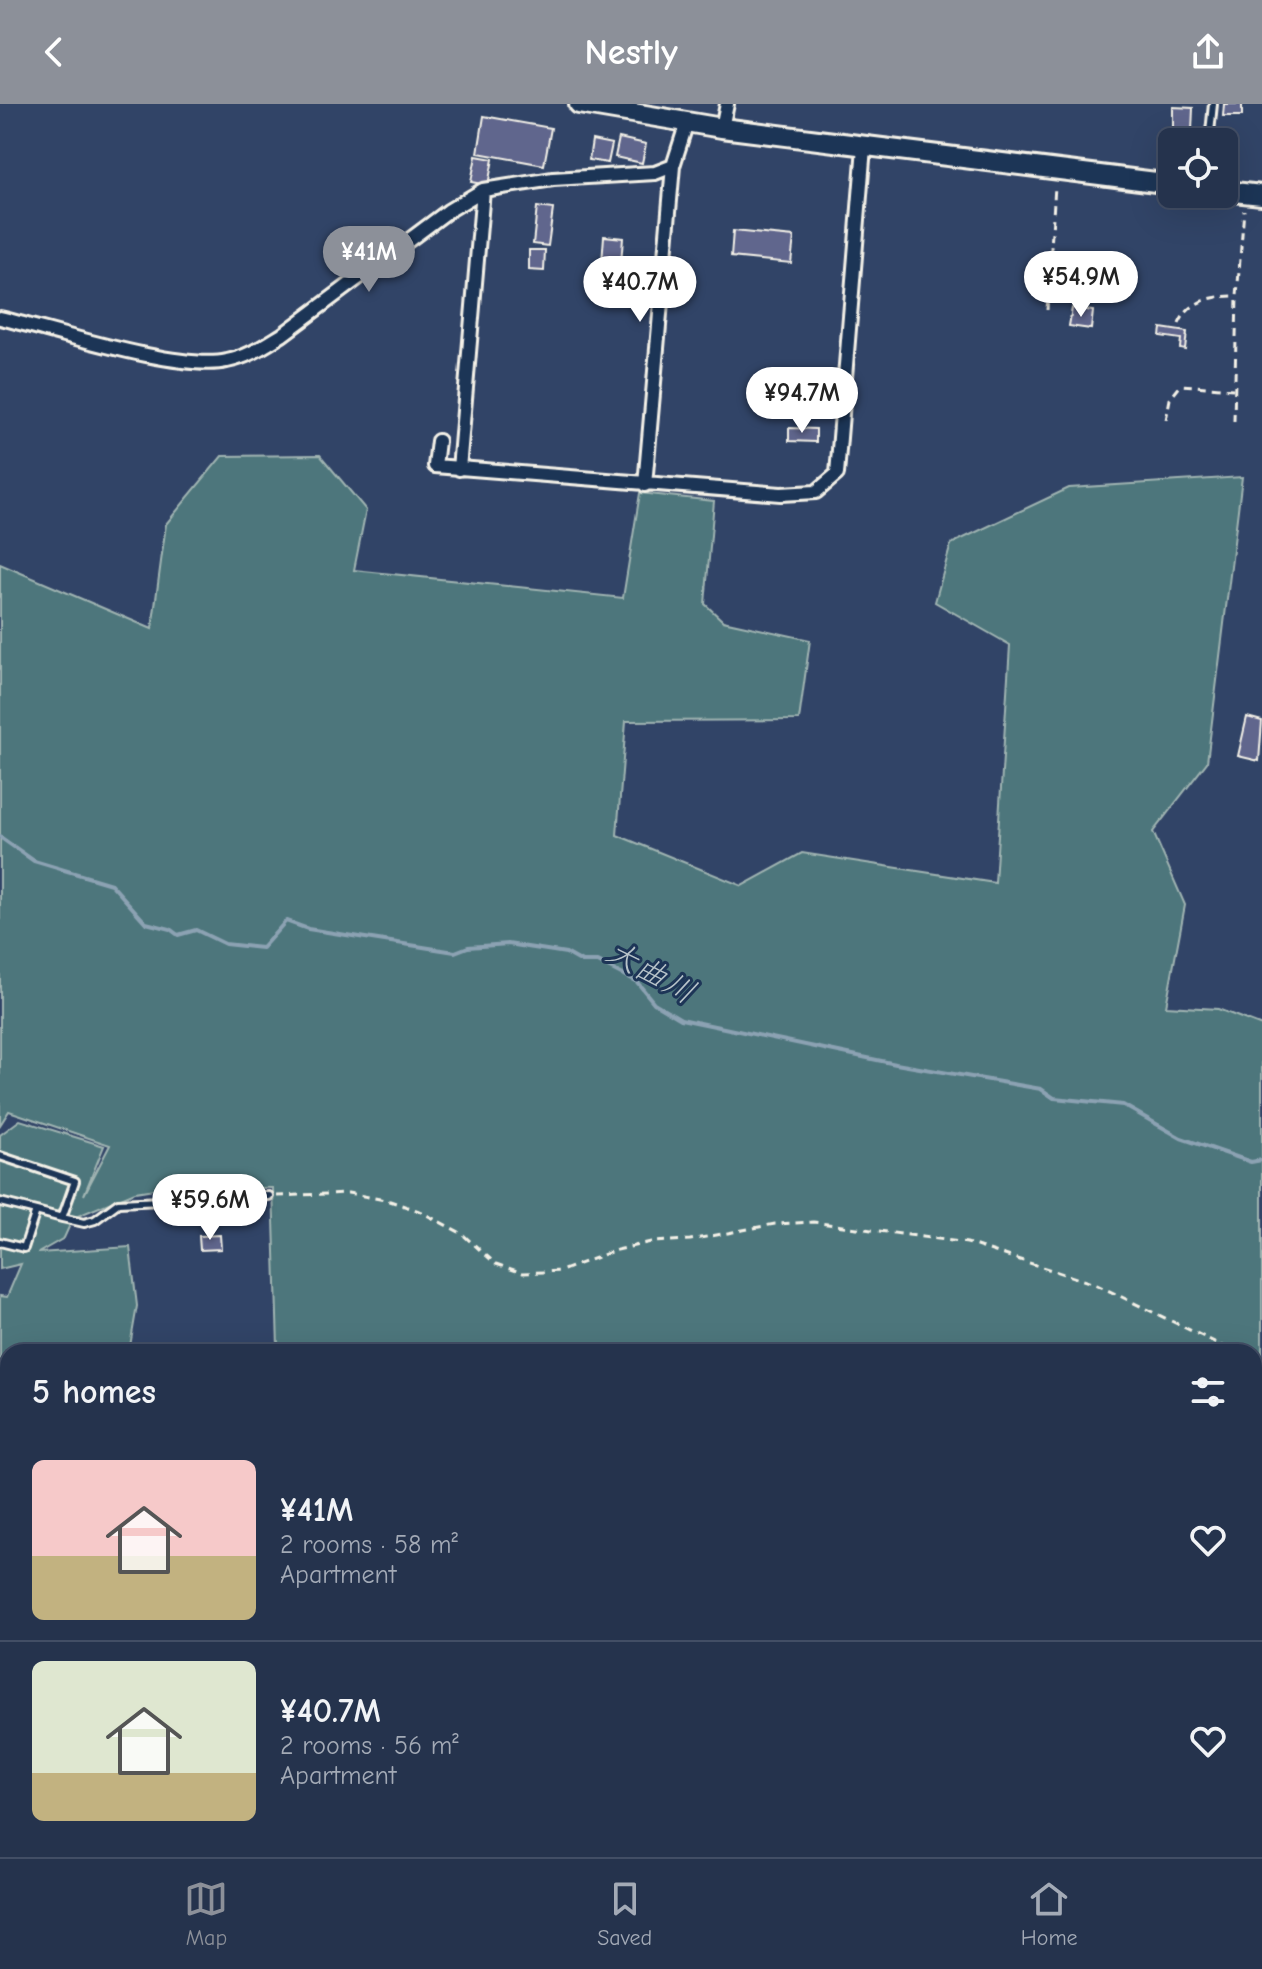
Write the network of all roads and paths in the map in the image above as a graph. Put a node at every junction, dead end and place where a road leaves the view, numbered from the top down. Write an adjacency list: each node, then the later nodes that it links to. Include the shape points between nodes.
1 (579, 104): 4 (main road)
2 (727, 104): 5 (street)
3 (1213, 104): 6 (lane)
4 (687, 122): 5 (main road); 8 (street)
5 (722, 128): 7 (main road)
6 (1210, 128)
7 (864, 147): 9 (main road); 24 (street, via 837,474 816,492)
8 (673, 166): 11 (street, via 655,173 553,179); 24 (street)
9 (1056, 170): 10 (main road); 16 (path)
10 (1158, 182)
11 (483, 190): 17 (street, via 282,335 254,353 225,362 188,363); 23 (street)
12 (1238, 193): 13 (main road)
13 (1262, 195)
14 (1238, 202): 15 (path, via 1245,216)
15 (1237, 296): 18 (path, via 1198,303 1184,312); 19 (path)
16 (1047, 310)
17 (0, 318)
18 (1179, 324)
19 (1233, 389): 20 (path, via 1181,385 1170,399); 21 (path)
20 (1166, 420)
21 (1234, 421)
22 (438, 441): 23 (street, via 435,466)
23 (459, 469): 24 (street)
24 (645, 485)
25 (0, 1156): 29 (lane, via 75,1181)
26 (269, 1196): 29 (lane, via 118,1203 84,1223); 31 (path, via 348,1193 390,1201 461,1233 496,1264 523,1273 561,1271 628,1247 775,1224 813,1222 967,1243 1095,1284)
27 (0, 1202): 28 (lane)
28 (36, 1211): 29 (lane); 30 (lane, via 24,1248)
29 (62, 1218)
30 (0, 1242)
31 (1219, 1344)

